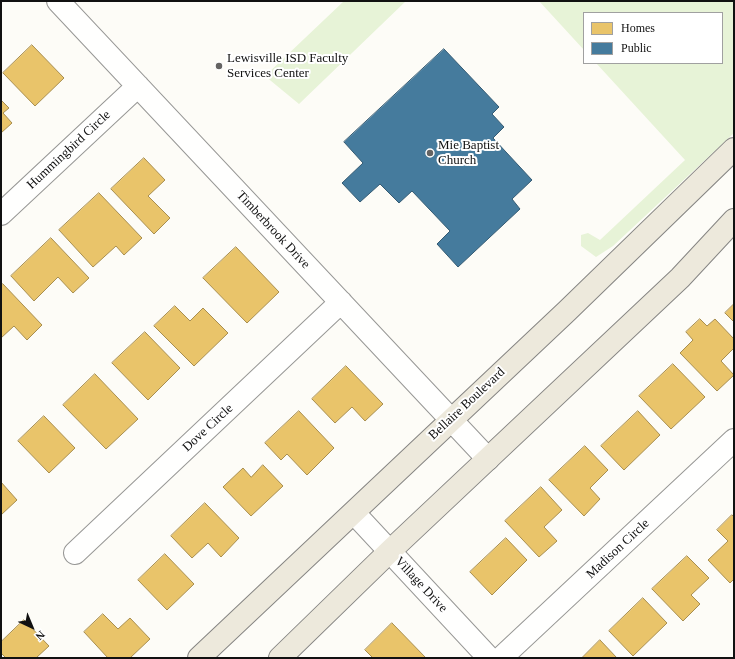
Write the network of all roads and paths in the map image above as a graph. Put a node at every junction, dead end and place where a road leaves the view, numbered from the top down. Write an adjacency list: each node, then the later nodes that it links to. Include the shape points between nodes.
1 (58, 1): 2 (street, Timberbrook Drive)
2 (138, 86): 4 (street, Hummingbird Circle); 6 (street, Timberbrook Drive)
3 (734, 149): 7 (main road, Bellaire Boulevard, via 567,311)
4 (1, 214)
5 (734, 220): 9 (main road, via 680,278)
6 (341, 302): 7 (street, Timberbrook Drive); 12 (street, Dove Circle)
7 (450, 419): 9 (street, Timberbrook Drive); 10 (main road, Bellaire Boulevard)
8 (734, 440): 16 (street, Madison Circle)
9 (488, 459): 11 (main road)
10 (354, 513): 11 (street, Village Drive); 13 (main road, Bellaire Boulevard)
11 (390, 551): 14 (main road); 15 (street, Village Drive)
12 (75, 553)
13 (199, 658)
14 (280, 658)
15 (489, 658)
16 (501, 658)

